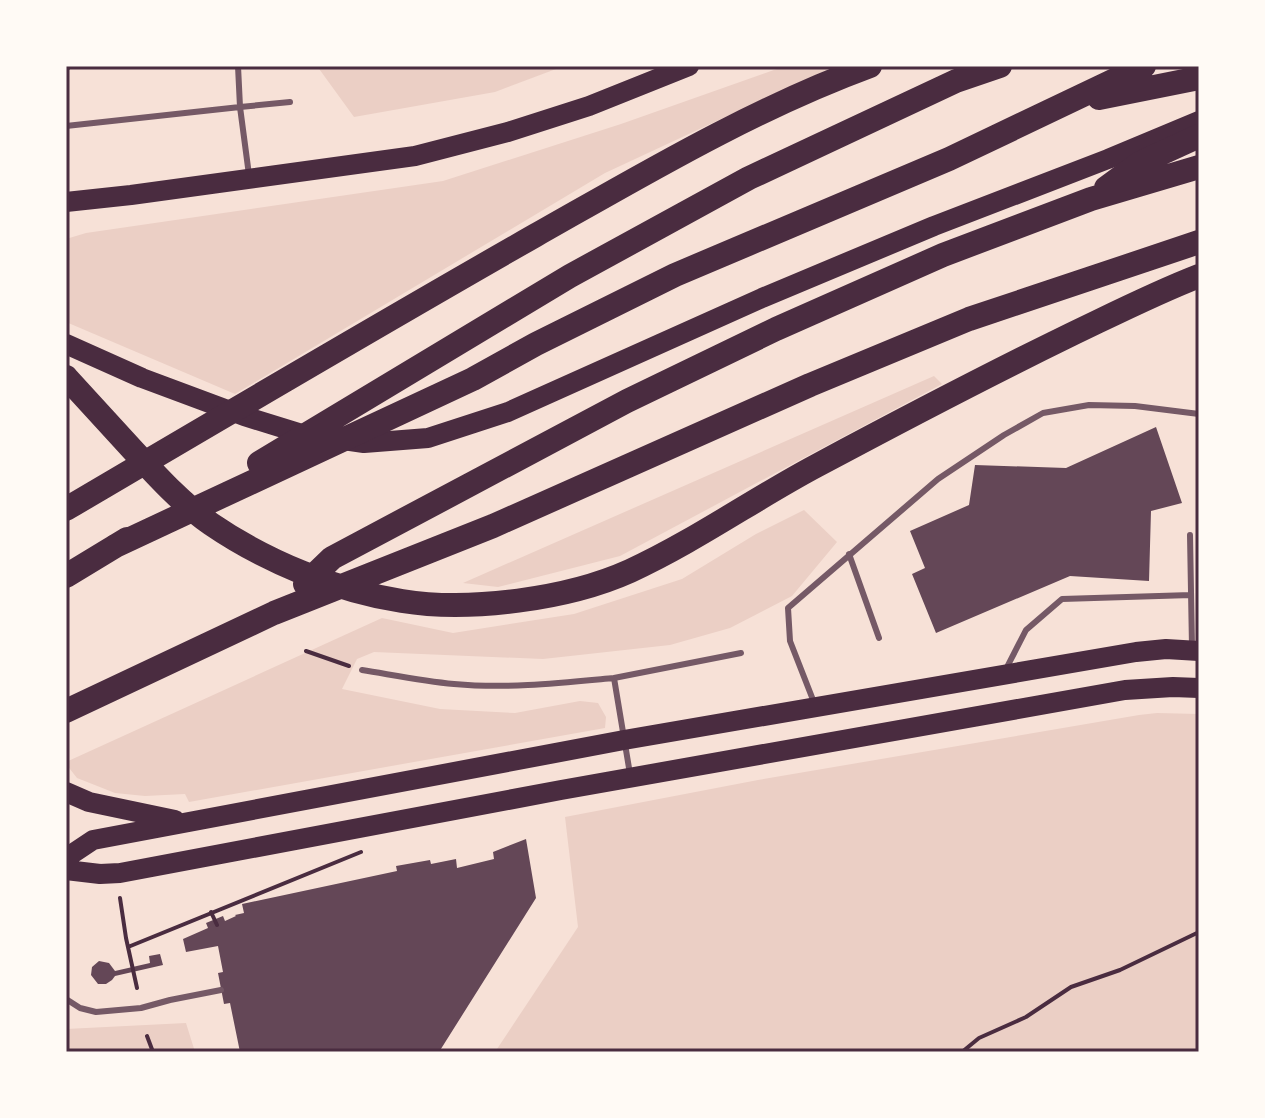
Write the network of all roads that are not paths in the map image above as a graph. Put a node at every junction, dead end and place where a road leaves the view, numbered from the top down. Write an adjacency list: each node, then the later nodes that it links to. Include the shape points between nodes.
1 (238, 66): 9 (lane)
2 (689, 66): 14 (main road, via 589,106 415,156)
3 (870, 66): 22 (highway, via 722,133 611,193)
4 (1000, 66): 24 (highway, via 956,81 735,186 570,276)
5 (1144, 66): 8 (highway)
6 (1194, 78): 8 (highway)
7 (290, 102): 9 (lane)
8 (1061, 106): 24 (highway, via 675,275 473,379)
9 (240, 107): 11 (lane); 14 (lane)
10 (1199, 121): 19 (main road, via 762,298 508,412 428,438 364,443 302,434 142,378)
11 (66, 126)
12 (1199, 136): 15 (highway, via 1140,163)
13 (1199, 167): 15 (highway)
14 (250, 179): 16 (main road)
15 (1091, 199): 28 (highway, via 943,255 627,401 332,558)
16 (66, 202)
17 (1199, 242): 28 (highway, via 969,319 493,526)
18 (1199, 276): 20 (highway, via 989,375 629,571 547,596 493,603 434,604 361,592 248,546 176,496)
19 (66, 344)
20 (66, 377)
21 (1199, 414): 25 (lane, via 1089,405 1043,413 938,479)
22 (66, 509)
23 (1190, 535): 27 (lane)
24 (115, 546): 26 (highway)
25 (849, 554): 29 (lane); 36 (lane, via 788,608 790,641)
26 (66, 576)
27 (1191, 595): 30 (lane); 33 (lane, via 1062,599 1026,630)
28 (274, 613): 37 (highway)
29 (879, 638)
30 (1195, 650): 33 (main road, via 1136,652)
31 (741, 653): 34 (lane)
32 (362, 670): 34 (lane, via 504,686)
33 (1004, 675): 36 (main road)
34 (614, 678): 38 (lane)
35 (1199, 688): 39 (main road, via 1125,690)
36 (816, 707): 38 (main road)
37 (66, 711)
38 (624, 740): 39 (lane); 41 (main road)
39 (631, 777): 43 (main road, via 120,873)
40 (66, 792): 41 (main road, via 89,802)
41 (187, 822): 42 (main road, via 93,840)
42 (66, 858)
43 (66, 870)
44 (221, 990): 45 (lane, via 96,1012)
45 (66, 999)

